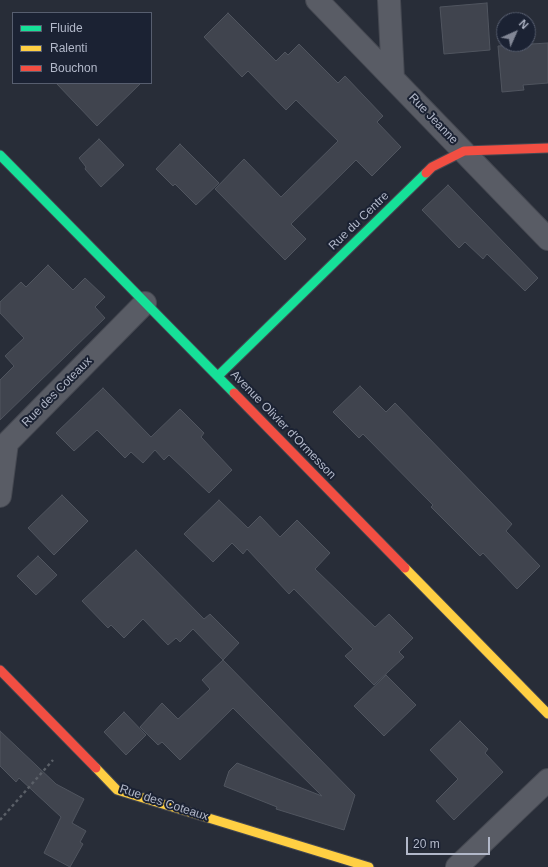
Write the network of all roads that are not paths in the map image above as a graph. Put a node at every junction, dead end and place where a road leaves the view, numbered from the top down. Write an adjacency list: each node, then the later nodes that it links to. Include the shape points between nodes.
1 (317, 0): 3 (street, Rue Jeanne)
2 (389, 0): 3 (street)
3 (393, 78): 5 (street, Rue Jeanne)
4 (548, 148): 5 (street, Rue du Centre)
5 (464, 151): 7 (street, Rue Jeanne); 9 (street, Rue du Centre, via 432,167)
6 (0, 155): 8 (street, Avenue Olivier d'Ormesson)
7 (548, 239)
8 (145, 303): 9 (street, Avenue Olivier d'Ormesson); 10 (street, Rue des Coteaux, via 6,443)
9 (218, 376): 12 (street, Avenue Olivier d'Ormesson)
10 (0, 496)
11 (0, 670): 14 (street, Rue des Coteaux, via 117,790)
12 (548, 714)
13 (548, 780): 15 (street)
14 (369, 867)
15 (457, 867)

